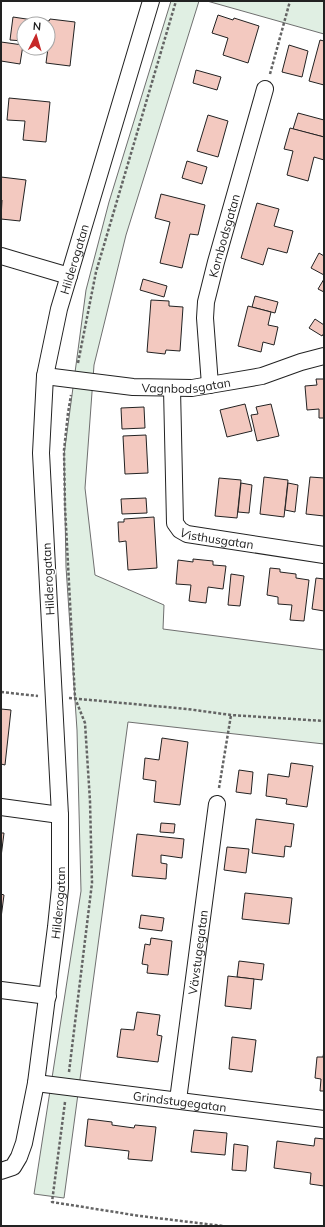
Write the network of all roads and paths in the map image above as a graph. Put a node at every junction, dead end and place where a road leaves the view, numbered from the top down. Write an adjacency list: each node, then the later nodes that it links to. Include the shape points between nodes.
1 (151, 1): 6 (street, Hilderogatan)
2 (176, 1): 9 (path, via 96,272)
3 (290, 1): 4 (path)
4 (265, 89): 10 (street, Kornbodsgatan, via 206,302)
5 (1, 256): 6 (street)
6 (69, 276): 8 (street, Hilderogatan, via 59,309)
7 (324, 356): 10 (street, Vagnbodsgatan, via 262,376)
8 (45, 376): 9 (street, Vagnbodsgatan); 14 (street, Hilderogatan, via 41,452)
9 (74, 380): 11 (street, Vagnbodsgatan); 15 (path, via 64,450)
10 (210, 385): 11 (street, Vagnbodsgatan)
11 (172, 389): 12 (street, Visthusgatan, via 175,523 180,530 187,534)
12 (324, 555)
13 (1, 692): 14 (path)
14 (55, 698): 15 (path); 20 (street, Hilderogatan)
15 (75, 698): 16 (path); 24 (path, via 85,723 92,883)
16 (231, 715): 17 (path); 18 (path)
17 (324, 721)
18 (217, 804): 25 (street, Vävstugegatan)
19 (1, 807): 20 (street)
20 (60, 815): 22 (street, Hilderogatan, via 60,888)
21 (1, 990): 22 (street)
22 (48, 996): 23 (street, Hilderogatan)
23 (36, 1083): 24 (street, Grindstugegatan); 27 (street, Hilderogatan, via 24,1143 19,1157)
24 (67, 1086): 25 (street, Grindstugegatan); 28 (path, via 52,1202)
25 (178, 1100): 26 (street, Grindstugegatan)
26 (324, 1119)
27 (7, 1169)
28 (223, 1226)

